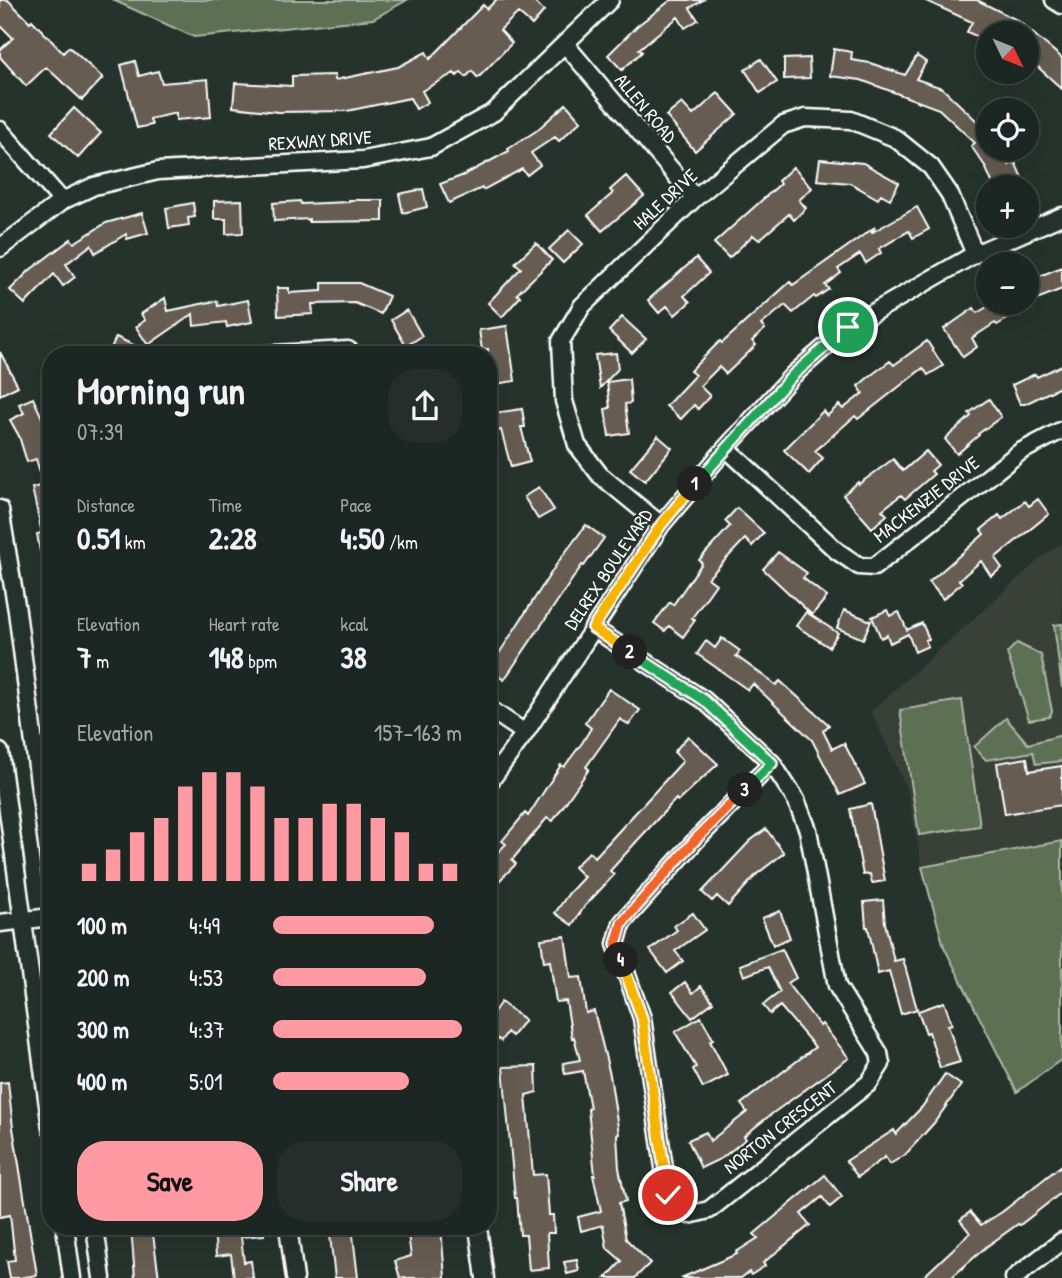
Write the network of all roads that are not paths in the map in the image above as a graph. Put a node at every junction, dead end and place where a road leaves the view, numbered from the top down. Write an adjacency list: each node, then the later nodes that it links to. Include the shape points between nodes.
1 (610, 0): 4 (street, REXWAY DRIVE)
2 (1054, 0): 3 (street)
3 (1062, 5)
4 (565, 44): 6 (street, ALLEN ROAD); 7 (street, REXWAY DRIVE, via 494,112 431,146 363,160 158,171 94,186)
5 (0, 130): 7 (street)
6 (695, 198): 10 (street, HALE DRIVE, via 783,125 804,118 851,120 895,138 932,167 949,193); 14 (street, HALE DRIVE, via 582,306 561,341 564,401 577,445 600,475)
7 (62, 201): 9 (street, REXWAY DRIVE)
8 (1062, 216): 10 (street, DELREX BOULEVARD)
9 (0, 248)
10 (975, 254): 12 (street, DELREX BOULEVARD, via 848,327 793,375)
11 (1062, 430): 12 (street, MACKENZIE DRIVE, via 1020,452 874,567 859,566 837,551)
12 (726, 448): 14 (street, DELREX BOULEVARD)
13 (0, 509): 15 (street)
14 (661, 525): 17 (street, DELREX BOULEVARD)
15 (17, 611): 16 (street); 23 (street)
16 (0, 614)
17 (593, 628): 19 (street, DELREX BOULEVARD); 21 (street, NORTON CRESCENT, via 704,700)
18 (497, 714): 19 (street)
19 (525, 733): 22 (street, DELREX BOULEVARD)
20 (0, 752): 25 (street)
21 (772, 763): 21 (street, NORTON CRESCENT, via 622,923 616,944 642,1018 668,1195 689,1215 709,1210 869,1083 881,1064 837,986 808,830 796,800)
22 (497, 772)
23 (42, 806)
24 (42, 918): 25 (street)
25 (22, 920): 26 (street); 27 (street)
26 (0, 923)
27 (42, 1063)
28 (66, 1235): 33 (street)
29 (96, 1235): 34 (street)
30 (289, 1235): 35 (street)
31 (479, 1235): 36 (street)
32 (1062, 1241): 37 (street)
33 (72, 1278)
34 (102, 1278)
35 (295, 1278)
36 (485, 1278)
37 (1014, 1278)

